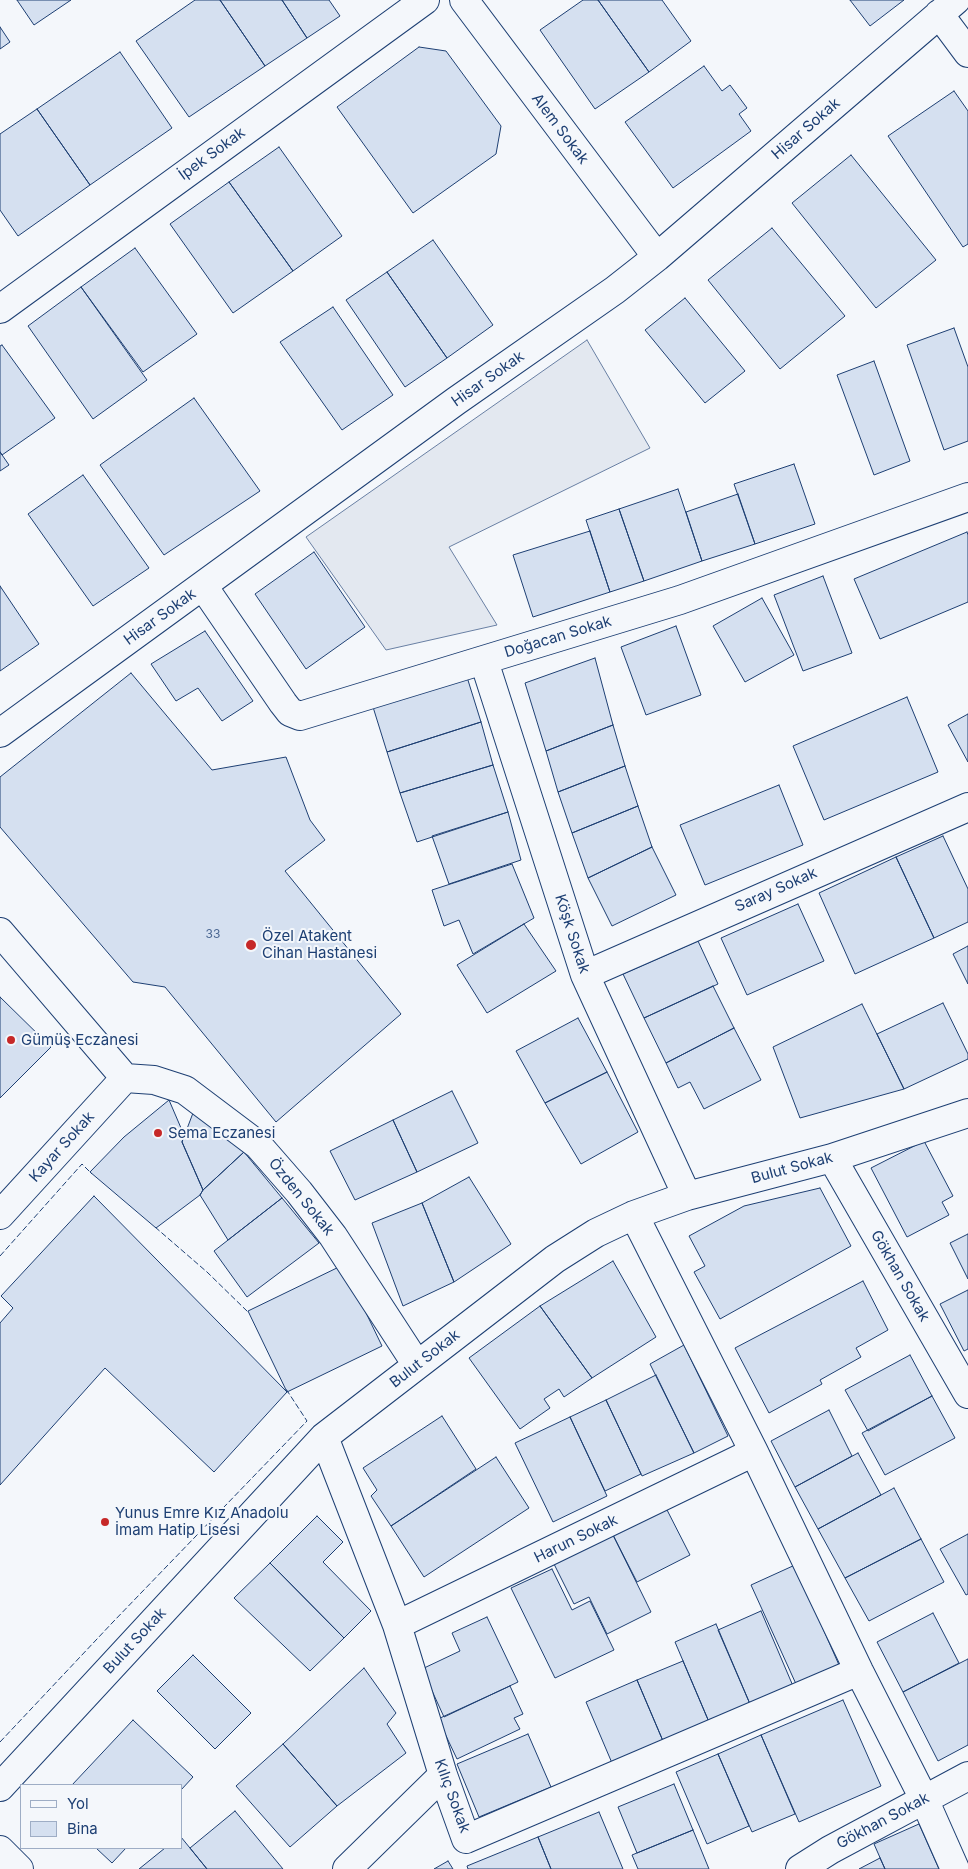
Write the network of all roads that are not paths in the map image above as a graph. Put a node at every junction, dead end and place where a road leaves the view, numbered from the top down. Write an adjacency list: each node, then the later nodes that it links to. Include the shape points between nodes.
1 (425, 0): 6 (street, İpek Sokak)
2 (464, 0): 5 (street, Alem Sokak)
3 (948, 7): 4 (street); 5 (street, Hisar Sokak)
4 (968, 53)
5 (657, 257): 8 (street, Hisar Sokak)
6 (0, 309)
7 (968, 497): 9 (street, Doğacan Sokak, via 680,600)
8 (203, 586): 9 (street, Doğacan Sokak, via 283,703 290,712 300,716); 10 (street, Hisar Sokak)
9 (484, 660): 13 (street, Köşk Sokak)
10 (0, 733)
11 (968, 808): 13 (street, Saray Sokak)
12 (0, 932): 14 (street)
13 (584, 975): 17 (street, Köşk Sokak)
14 (125, 1078): 18 (street, Kayar Sokak); 20 (street, Özden Sokak, via 154,1080 185,1090 258,1145 333,1236)
15 (968, 1113): 16 (street, Bulut Sokak)
16 (832, 1158): 17 (street, Bulut Sokak); 21 (street, Gökhan Sokak)
17 (687, 1196): 19 (street, Bulut Sokak)
18 (0, 1215)
19 (634, 1216): 20 (street, Bulut Sokak, via 596,1233 555,1259); 23 (street)
20 (417, 1365): 22 (street, Bulut Sokak)
21 (968, 1394)
22 (324, 1437): 24 (street, Kılıç Sokak); 28 (street, Bulut Sokak)
23 (754, 1452): 24 (street, Harun Sokak); 25 (street)
24 (397, 1625): 26 (street, Kılıç Sokak)
25 (859, 1671): 26 (street, Kılıç Sokak, via 466,1839); 29 (street)
26 (443, 1775): 32 (street)
27 (968, 1776): 29 (street, Gökhan Sokak)
28 (0, 1788)
29 (924, 1799): 33 (street, Gökhan Sokak); 34 (street)
30 (0, 1850): 31 (street)
31 (19, 1869)
32 (347, 1869)
33 (800, 1869)
34 (955, 1869)

